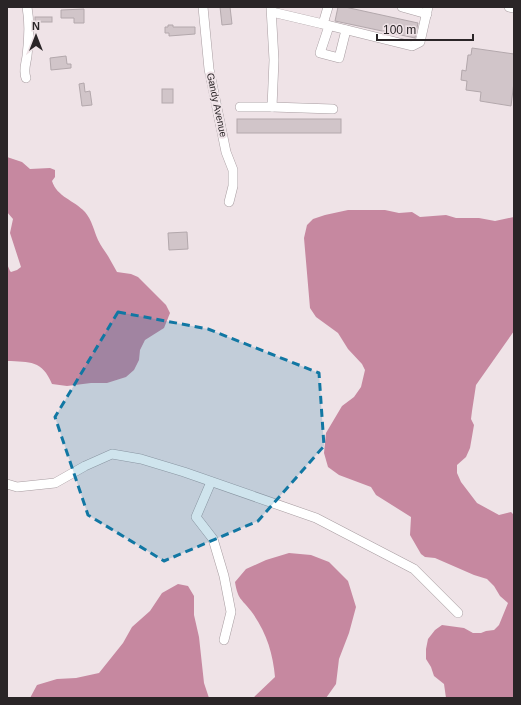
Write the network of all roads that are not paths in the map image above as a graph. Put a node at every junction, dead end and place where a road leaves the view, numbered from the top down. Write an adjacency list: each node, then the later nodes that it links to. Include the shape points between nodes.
1 (27, 7): 11 (street, via 29,25 24,68)
2 (203, 7): 15 (street, Gandy Avenue, via 209,69 226,152 233,170)
3 (328, 7): 9 (street)
4 (402, 7): 8 (street)
5 (509, 7): 6 (street)
6 (514, 8)
7 (272, 10): 9 (street); 13 (street)
8 (427, 10): 10 (street, via 420,42 412,46)
9 (326, 25): 10 (street); 10 (street, via 320,53 339,58)
10 (346, 30)
11 (26, 78)
12 (240, 107): 13 (street)
13 (272, 107): 14 (street)
14 (333, 109)
15 (229, 202)
16 (211, 482): 17 (street, via 141,459 112,454 55,484 17,487); 18 (street, via 316,518 414,569); 19 (street, via 196,517 213,539 224,576 231,612)
17 (7, 484)
18 (458, 613)
19 (224, 640)

